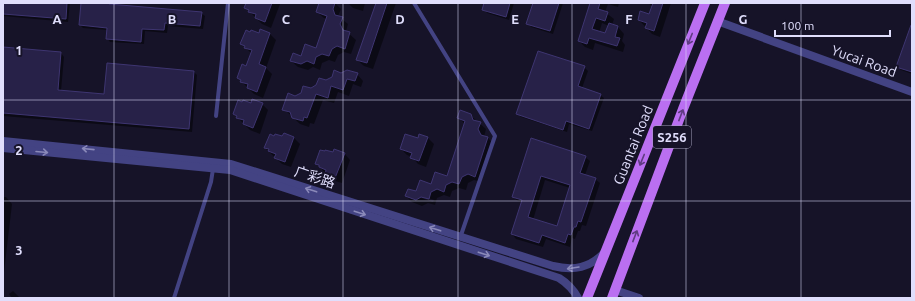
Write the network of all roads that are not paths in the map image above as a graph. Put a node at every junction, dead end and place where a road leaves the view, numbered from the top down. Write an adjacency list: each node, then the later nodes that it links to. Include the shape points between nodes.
1 (228, 3): 9 (lane)
2 (414, 3): 13 (lane, via 495,136)
3 (700, 3): 6 (main road)
4 (706, 3): 6 (main road, Guantai Road / S256)
5 (726, 3): 7 (main road, S256)
6 (700, 16): 15 (main road, Guantai Road / S256, one-way to 15)
7 (717, 21): 8 (street, Yucai Road); 16 (main road, S256, one-way to 7)
8 (912, 92)
9 (216, 116)
10 (3, 141): 12 (street, 广彩路, one-way to 10)
11 (3, 148): 12 (street, 广彩路, one-way to 12)
12 (213, 165): 13 (street, 广彩路, one-way to 12, via 231,164); 14 (street, 广彩路, one-way to 14); 17 (lane, via 211,182)
13 (460, 237): 14 (lane); 15 (street, 广彩路, one-way to 13, via 592,263 568,269)
14 (458, 245): 18 (street, 广彩路, one-way to 18, via 559,278 570,286)
15 (606, 250): 19 (main road, Guantai Road / S256)
16 (613, 294): 20 (street)
17 (174, 298)
18 (578, 298)
19 (588, 298)
20 (639, 298)

